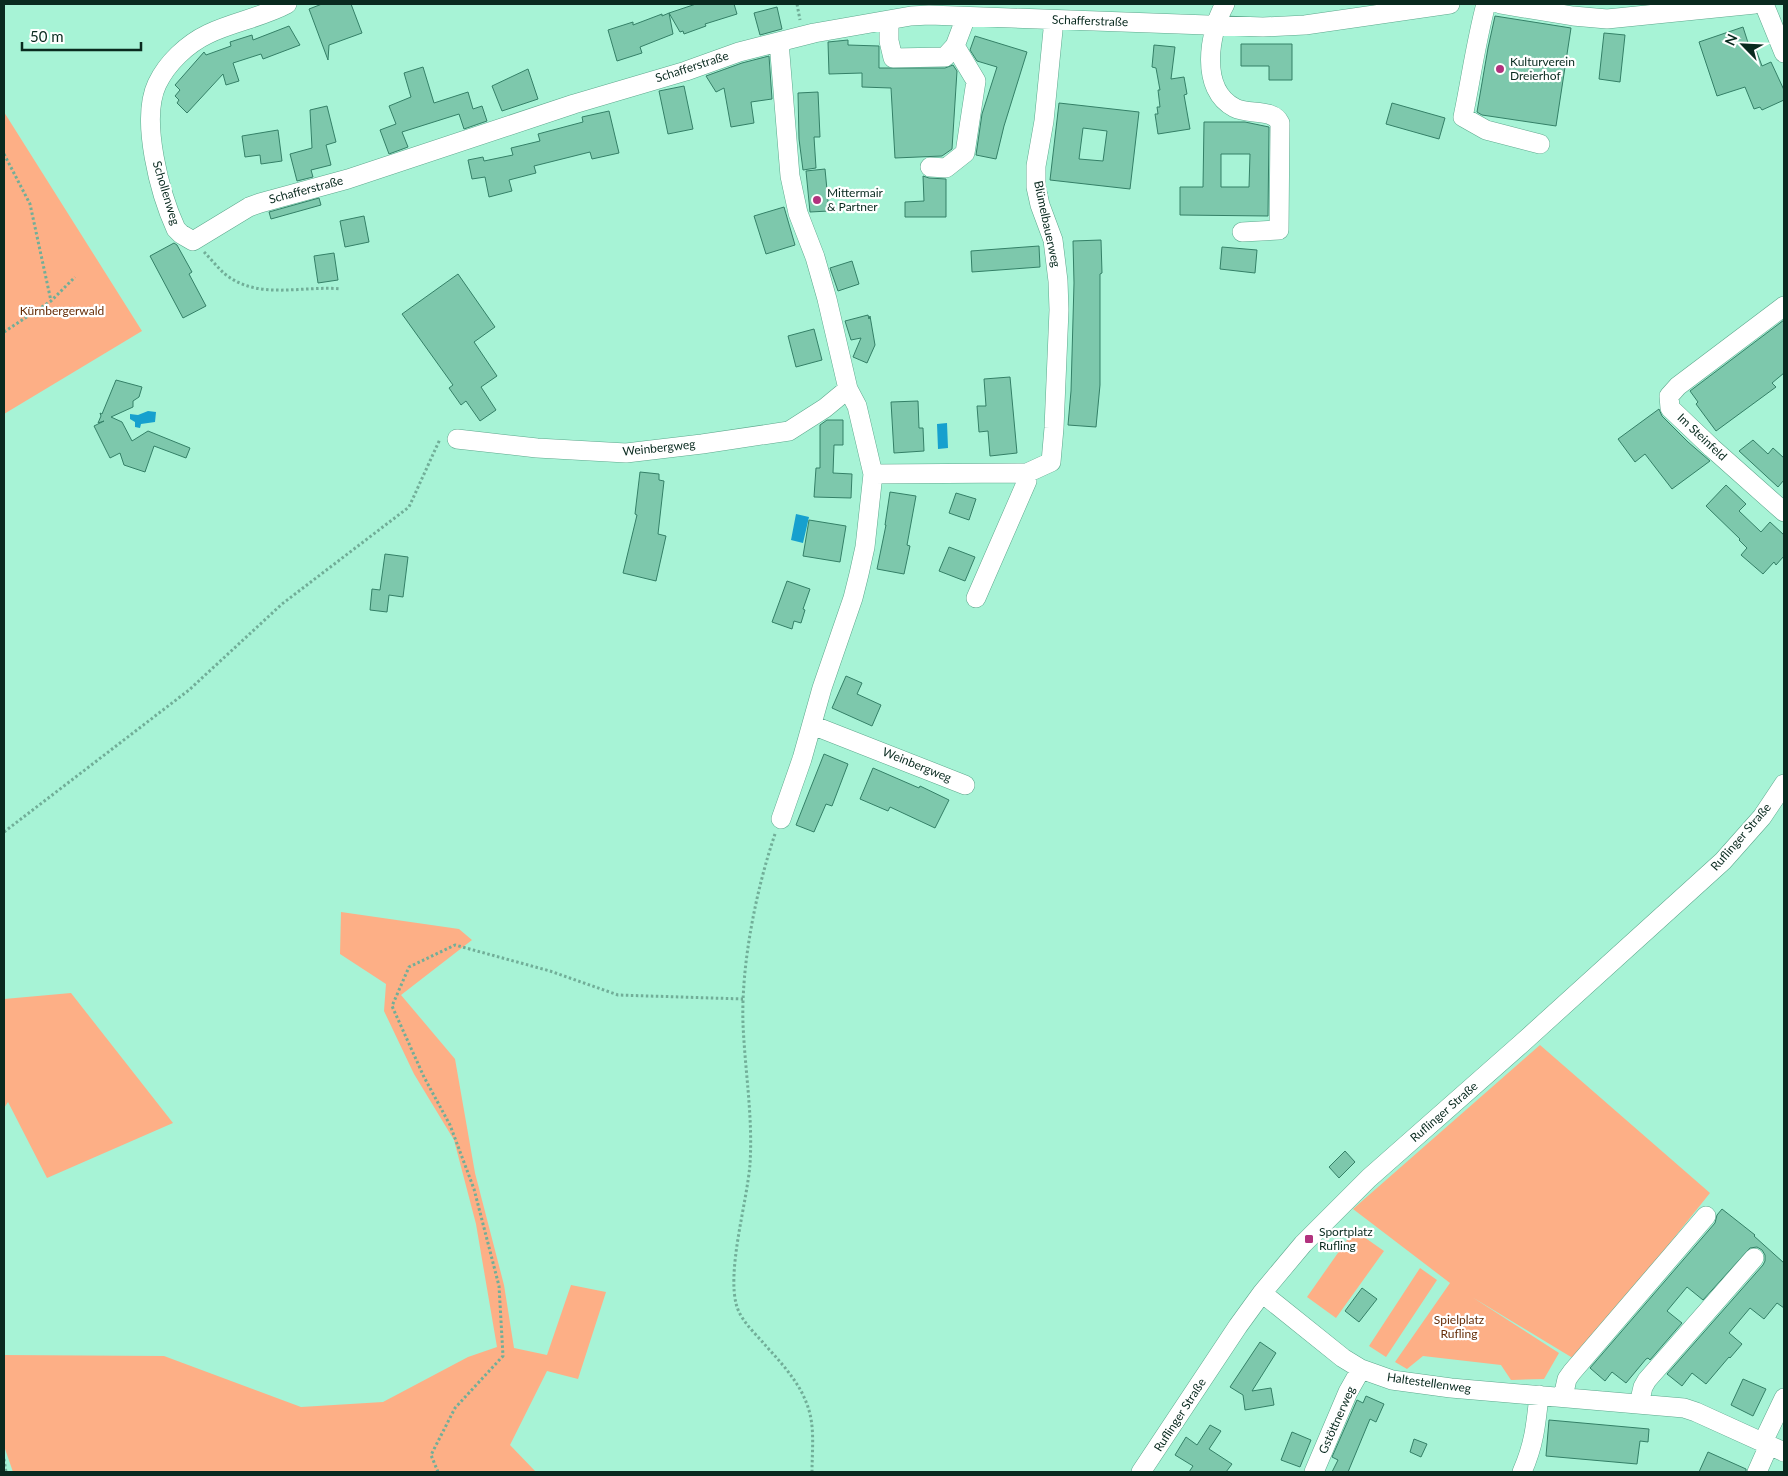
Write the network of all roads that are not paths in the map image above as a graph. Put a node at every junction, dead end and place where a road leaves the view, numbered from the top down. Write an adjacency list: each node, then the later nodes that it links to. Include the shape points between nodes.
1 (287, 4): 19 (street, Schollenweg, via 207,34 176,57 157,84 151,120 157,175 176,229)
2 (1225, 4): 12 (street)
3 (1450, 4): 12 (street, Schafferstraße, via 1304,25)
4 (1486, 4): 16 (street, via 1462,117 1486,130)
5 (1500, 4): 8 (street)
6 (1754, 4): 8 (street, via 1607,19)
7 (1764, 4): 15 (street)
8 (1537, 7)
9 (966, 17): 10 (street, Schafferstraße, via 920,16); 11 (street, Schafferstraße); 14 (street)
10 (889, 20): 13 (street, Schafferstraße); 14 (street, via 893,58 945,57)
11 (1054, 20): 12 (street, Schafferstraße); 23 (street, Blümelbauerweg, via 1036,166 1036,187 1053,240 1058,281 1054,428 1051,462)
12 (1215, 26): 18 (street, via 1210,64 1216,89 1233,108 1272,114 1280,123 1279,230)
13 (778, 42): 19 (street, Schafferstraße, via 574,104 348,179 260,203); 21 (street, via 790,176 798,213 827,299)
14 (955, 46): 17 (street, via 976,81 965,153 946,168)
15 (1784, 52)
16 (1540, 144)
17 (930, 167)
18 (1242, 232)
19 (194, 240)
20 (1784, 306): 25 (street, Im Steinfeld, via 1669,396 1670,408)
21 (848, 388): 22 (street, Weinbergweg, via 825,408 789,431 702,444 626,453); 24 (street, via 857,406)
22 (449, 439)
23 (1027, 473): 24 (street, Blümelbauerweg); 26 (street, via 1027,481)
24 (874, 474): 27 (street, via 860,574)
25 (1784, 512)
26 (976, 598)
27 (812, 725): 28 (street, Weinbergweg); 30 (street)
28 (965, 785)
29 (1782, 791): 33 (street, Ruflinger Straße, via 1723,861 1359,1188 1303,1244)
30 (781, 819)
31 (1706, 1216): 36 (street, via 1572,1372)
32 (1754, 1258): 38 (street, via 1647,1380)
33 (1262, 1293): 34 (street, Haltestellenweg); 40 (street, Ruflinger Straße)
34 (1360, 1369): 35 (street, Haltestellenweg, via 1392,1380); 41 (street, Gstöttnerweg)
35 (1539, 1395): 36 (street, Haltestellenweg); 42 (street, via 1535,1435)
36 (1563, 1397): 38 (street, Haltestellenweg)
37 (1784, 1398): 39 (street)
38 (1640, 1404): 39 (street, Haltestellenweg, via 1684,1408)
39 (1772, 1446): 43 (street)
40 (1141, 1472)
41 (1314, 1472)
42 (1522, 1472)
43 (1757, 1472)

